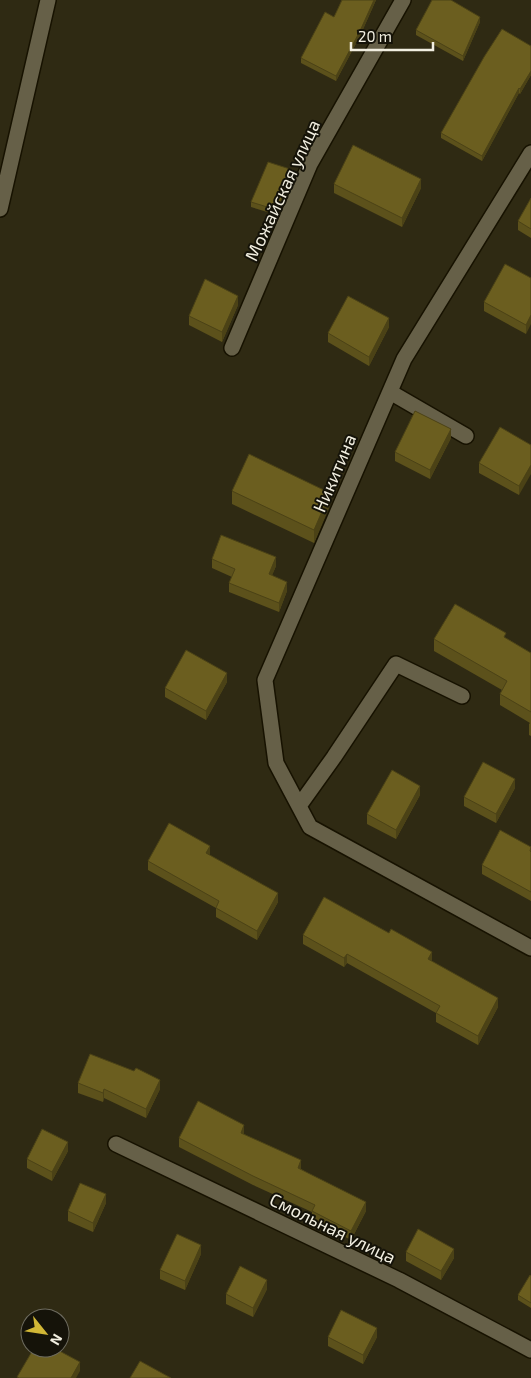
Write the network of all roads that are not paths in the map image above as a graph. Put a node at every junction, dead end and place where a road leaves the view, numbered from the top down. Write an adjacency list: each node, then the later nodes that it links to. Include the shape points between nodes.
1 (48, 0): 4 (lane)
2 (403, 0): 5 (lane, Можайская улица, via 310,164)
3 (531, 153): 6 (lane, Никитина, via 404,359)
4 (0, 209)
5 (232, 348)
6 (390, 392): 7 (lane); 9 (lane, Никитина, via 265,680 276,763)
7 (466, 436)
8 (462, 696): 9 (lane, via 396,664)
9 (299, 806): 10 (lane, Никитина, via 310,827)
10 (531, 948)
11 (116, 1144): 12 (lane, Смольная улица, via 399,1280)
12 (531, 1350)

